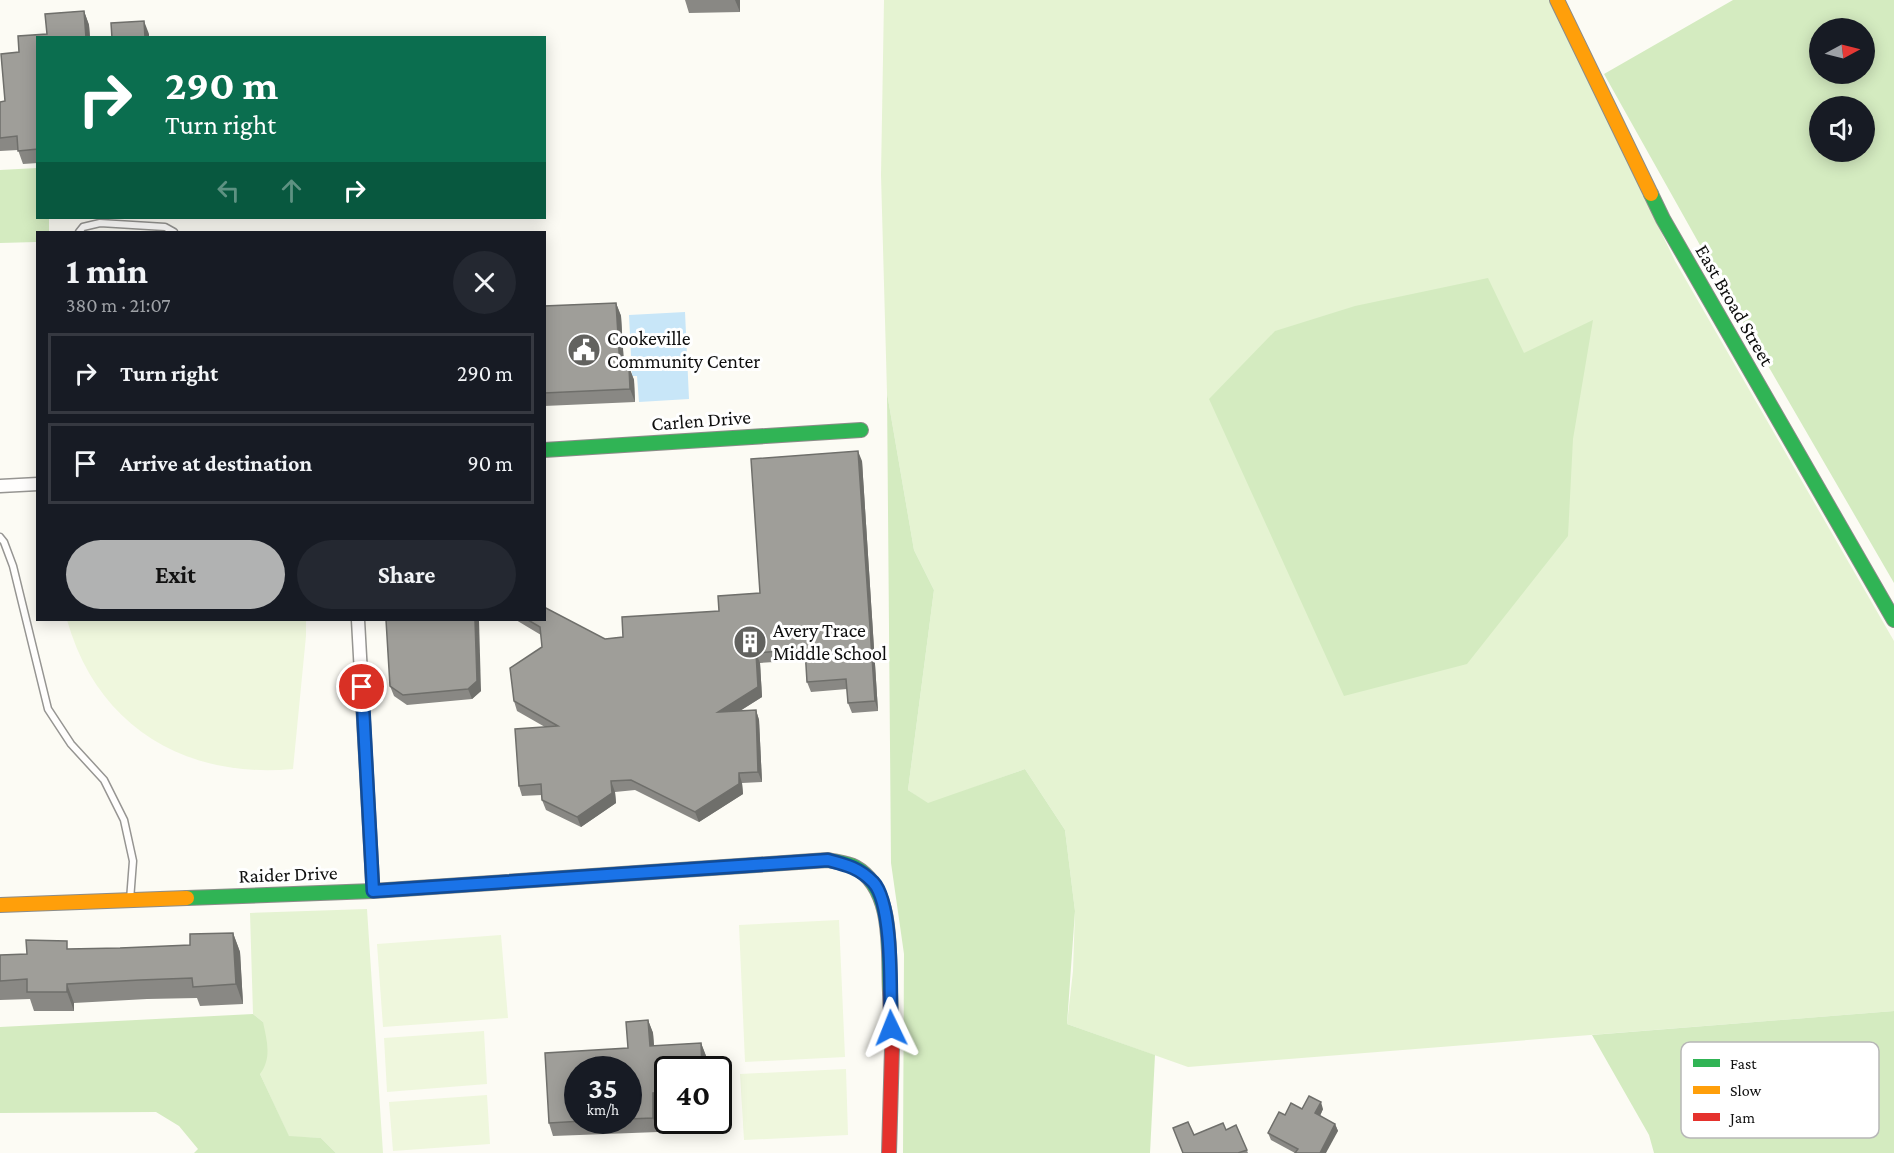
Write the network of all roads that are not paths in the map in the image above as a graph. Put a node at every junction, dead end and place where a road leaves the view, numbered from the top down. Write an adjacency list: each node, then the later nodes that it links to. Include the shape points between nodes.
1 (1557, 0): 9 (street, East Broad Street, via 1663,219)
2 (81, 231): 3 (lane, via 100,223 165,227)
3 (172, 231)
4 (861, 430): 5 (street, Carlen Drive)
5 (546, 450)
6 (36, 484): 7 (street)
7 (0, 486)
8 (0, 537): 12 (lane, via 13,566 48,709 71,744 104,780 124,820 133,861)
9 (1894, 620)
10 (358, 621): 11 (street)
11 (373, 891): 12 (street, Raider Drive); 14 (street, Raider Drive, via 797,861 828,860 855,867 875,884 886,913 892,1048)
12 (130, 900): 13 (street, Raider Drive)
13 (0, 905)
14 (889, 1153)

